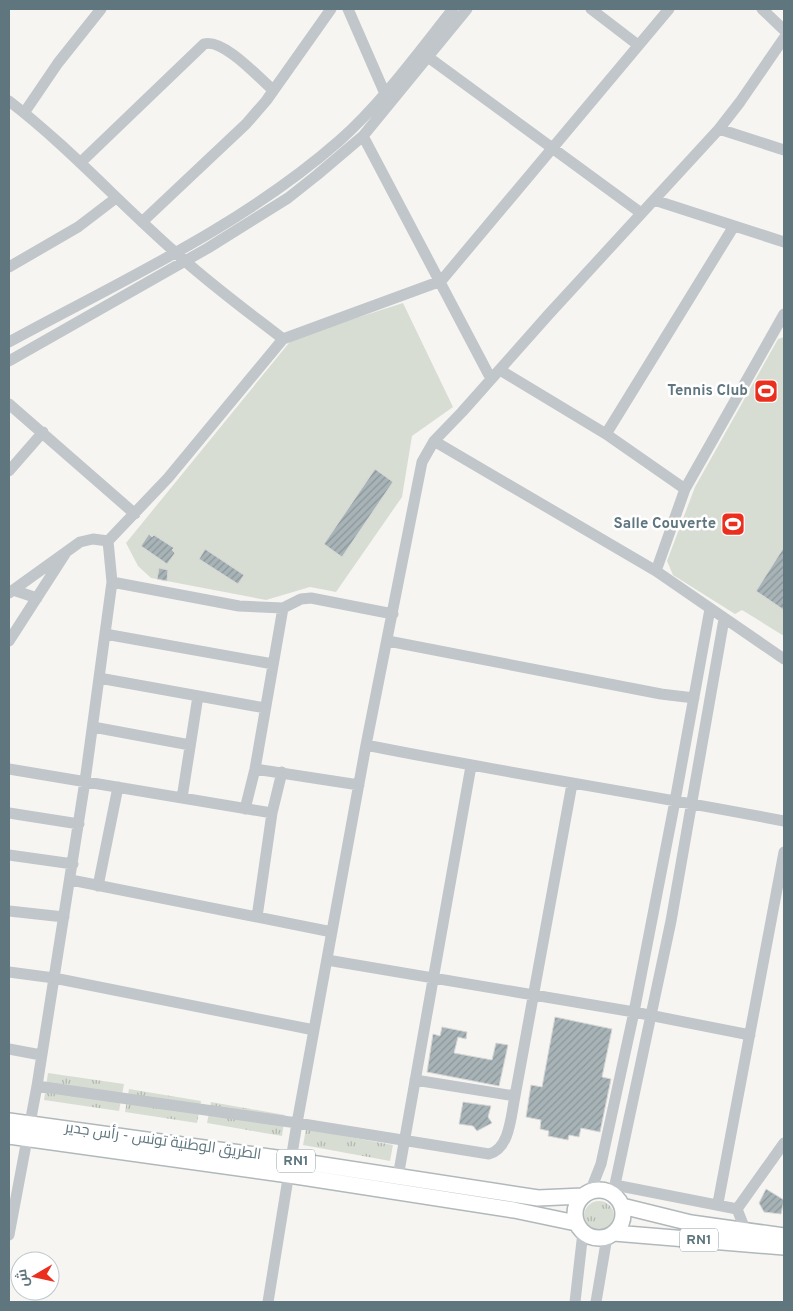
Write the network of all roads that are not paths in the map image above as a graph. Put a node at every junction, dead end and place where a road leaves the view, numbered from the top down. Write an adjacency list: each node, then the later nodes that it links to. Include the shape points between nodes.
1 (101, 9): 17 (street)
2 (331, 9): 13 (street)
3 (348, 9): 14 (street)
4 (453, 9): 14 (street)
5 (467, 9): 12 (street)
6 (591, 9): 11 (street)
7 (669, 9): 11 (street)
8 (762, 9): 9 (street)
9 (784, 30)
10 (784, 38): 18 (street)
11 (638, 45): 20 (street)
12 (428, 57): 16 (street); 20 (street)
13 (273, 90): 22 (street, via 231,52 215,43 204,44); 26 (street, via 246,124)
14 (384, 91): 16 (street); 29 (street, via 356,125 301,173)
15 (9, 101): 17 (street)
16 (391, 104): 19 (street)
17 (24, 113): 22 (street)
18 (718, 129): 21 (street); 24 (street)
19 (363, 136): 30 (street, via 288,198); 32 (street)
20 (553, 150): 25 (street); 32 (street)
21 (784, 150)
22 (81, 162): 23 (street)
23 (116, 198): 26 (street); 31 (street, via 78,227)
24 (654, 200): 25 (street); 27 (street)
25 (641, 213): 37 (street)
26 (142, 222): 29 (street)
27 (734, 226): 28 (street); 41 (street)
28 (784, 242)
29 (175, 252): 30 (street); 35 (street)
30 (184, 261): 34 (street); 36 (street)
31 (9, 267)
32 (441, 281): 34 (street); 38 (street)
33 (784, 314): 44 (street)
34 (283, 339): 45 (street)
35 (9, 342)
36 (9, 361)
37 (500, 370): 38 (street); 41 (street)
38 (491, 379): 42 (street)
39 (9, 404): 40 (street)
40 (43, 432): 43 (street); 45 (street)
41 (606, 434): 44 (street)
42 (434, 441): 48 (street); 54 (street, via 422,462)
43 (9, 471)
44 (685, 489): 48 (street)
45 (135, 514): 46 (street)
46 (108, 541): 47 (street, via 94,539); 49 (street)
47 (68, 548): 50 (street); 51 (street)
48 (656, 571): 53 (street)
49 (112, 582): 52 (street, via 238,606); 56 (street)
50 (11, 592): 51 (street)
51 (37, 598): 57 (street)
52 (282, 608): 54 (street, via 296,600 311,598); 60 (street)
53 (710, 609): 55 (street); 63 (street)
54 (392, 614): 58 (street)
55 (724, 619): 59 (street); 78 (street)
56 (105, 634): 60 (street); 61 (street)
57 (9, 641)
58 (388, 641): 63 (street); 67 (street)
59 (784, 659)
60 (273, 664): 64 (street)
61 (99, 678): 62 (street); 65 (street)
62 (198, 696): 64 (street); 66 (street)
63 (694, 698): 77 (street)
64 (266, 708): 70 (street)
65 (93, 727): 66 (street); 72 (street)
66 (190, 745): 76 (street)
67 (366, 745): 68 (street); 74 (street)
68 (471, 766): 73 (street); 98 (street)
69 (9, 769): 72 (street)
70 (254, 769): 71 (street); 79 (street)
71 (282, 772): 74 (street); 81 (street)
72 (85, 781): 75 (street); 83 (street)
73 (572, 784): 77 (street); 99 (street)
74 (359, 785): 94 (street)
75 (118, 787): 76 (street); 88 (street)
76 (182, 798): 79 (street)
77 (675, 801): 78 (street); 100 (street)
78 (692, 803): 82 (street); 101 (street)
79 (245, 809): 81 (street)
80 (9, 813): 83 (street)
81 (272, 813): 92 (street)
82 (784, 821)
83 (79, 824): 86 (street)
84 (784, 852): 89 (street)
85 (9, 855): 86 (street)
86 (73, 864): 87 (street)
87 (71, 880): 88 (street); 91 (street)
88 (98, 886): 92 (street)
89 (781, 890): 93 (street)
90 (9, 911): 91 (street)
91 (64, 917): 97 (street)
92 (257, 917): 94 (street)
93 (778, 920): 103 (street)
94 (332, 932): 95 (street)
95 (327, 960): 98 (street); 102 (street)
96 (9, 972): 97 (street)
97 (54, 978): 102 (street); 105 (street)
98 (432, 978): 99 (street); 106 (street)
99 (533, 997): 100 (street); 108 (street)
100 (634, 1012): 101 (street); 117 (street, via 601,1164)
101 (651, 1016): 103 (street); 118 (street)
102 (314, 1030): 110 (street)
103 (750, 1035): 119 (street)
104 (9, 1049): 105 (street)
105 (41, 1056): 107 (street)
106 (416, 1080): 108 (street); 113 (street)
107 (37, 1086): 110 (street); 111 (street)
108 (515, 1096): 113 (street, via 504,1145 498,1152 489,1154)
109 (9, 1121): 111 (main road, الطريق الوطنية تونس - رأس جدير / RN1)
110 (297, 1123): 113 (street); 115 (street)
111 (29, 1131): 112 (main road, الطريق الوطنية تونس - رأس جدير / RN1); 115 (main road, الطريق الوطنية تونس - رأس جدير / RN1); 123 (street)
112 (9, 1136)
113 (405, 1140): 116 (street)
114 (784, 1142): 120 (street)
115 (290, 1167): 116 (main road, الطريق الوطنية تونس - رأس جدير / RN1); 121 (main road, الطريق الوطنية تونس - رأس جدير / RN1, via 535,1214); 127 (street)
116 (398, 1177): 117 (main road, الطريق الوطنية تونس - رأس جدير / RN1, via 538,1198)
117 (587, 1194): 118 (main road, RN1, via 598,1190); 121 (main road, via 575,1208)
118 (616, 1195): 119 (street); 122 (main road, RN1, via 691,1223); 124 (main road, via 622,1221)
119 (718, 1204): 120 (street)
120 (737, 1209): 122 (street)
121 (579, 1228): 124 (main road, RN1, via 594,1238); 128 (street)
122 (746, 1232): 125 (main road, RN1)
123 (9, 1235)
124 (611, 1235): 126 (main road, RN1); 129 (street)
125 (784, 1236)
126 (784, 1247)
127 (268, 1302)
128 (575, 1302)
129 (596, 1302)

